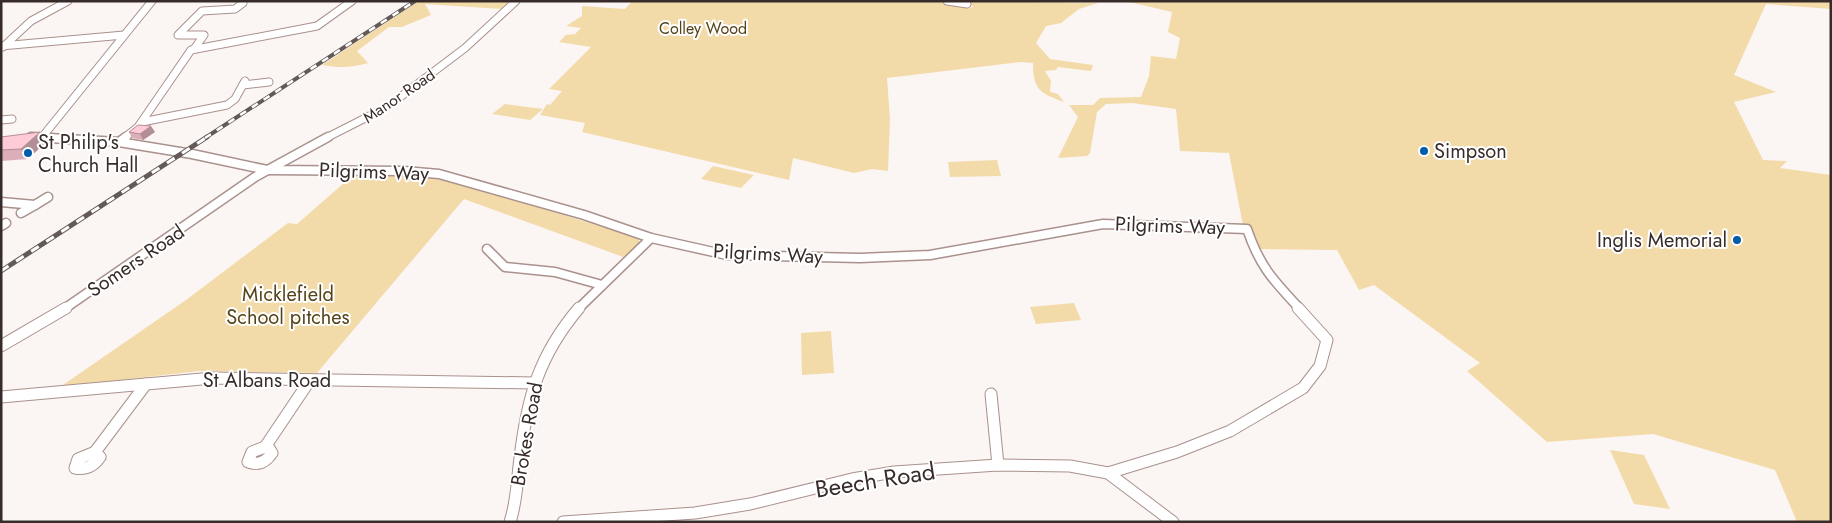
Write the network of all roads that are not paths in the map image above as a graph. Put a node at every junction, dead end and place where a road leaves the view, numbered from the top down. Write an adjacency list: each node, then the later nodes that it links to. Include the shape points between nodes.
1 (68, 1): 11 (street, via 31,21)
2 (352, 1): 12 (street, via 317,26)
3 (516, 1): 21 (street, Manor Road, via 465,48 387,107)
4 (947, 1): 7 (street)
5 (151, 3): 10 (street)
6 (243, 3): 9 (street, via 235,9)
7 (967, 4)
8 (208, 5): 9 (street)
9 (202, 11): 12 (street, via 178,35 204,35)
10 (124, 35): 11 (street); 18 (street)
11 (2, 47)
12 (194, 49): 17 (street, via 187,53)
13 (269, 82): 14 (street)
14 (244, 83): 17 (street, via 235,99 227,105)
15 (12, 119): 16 (street)
16 (1, 120)
17 (142, 122): 20 (street)
18 (43, 136): 19 (street, Pilgrims Way); 20 (street, Pilgrims Way)
19 (20, 138)
20 (119, 142): 21 (street, Pilgrims Way)
21 (267, 170): 26 (street, Pilgrims Way, via 404,170 439,174 584,215); 29 (street, Somers Road, via 108,281)
22 (48, 197): 24 (street)
23 (1, 202): 24 (street)
24 (34, 204): 25 (street)
25 (21, 213)
26 (651, 238): 28 (street, Brokes Road); 38 (street, Pilgrims Way, via 726,255 860,258 930,255 1103,224 1248,229 1256,255 1268,274 1327,340 1320,367 1303,388 1230,431 1177,452)
27 (486, 249): 28 (street, via 505,267 555,272)
28 (602, 285): 31 (street, Brokes Road, via 564,327)
29 (1, 346)
30 (310, 380): 31 (street, St Albans Road); 32 (street, St Albans Road, via 213,378); 35 (street)
31 (534, 383): 39 (street, Brokes Road)
32 (146, 384): 34 (street, St Albans Road); 36 (street)
33 (991, 394): 37 (street)
34 (1, 397)
35 (265, 447)
36 (95, 452)
37 (998, 465): 38 (street, Beech Road, via 1070,466); 40 (street, Beech Road, via 877,475 750,504 695,512)
38 (1108, 473): 41 (street, Beech Road)
39 (510, 522)
40 (563, 522)
41 (1173, 522)

